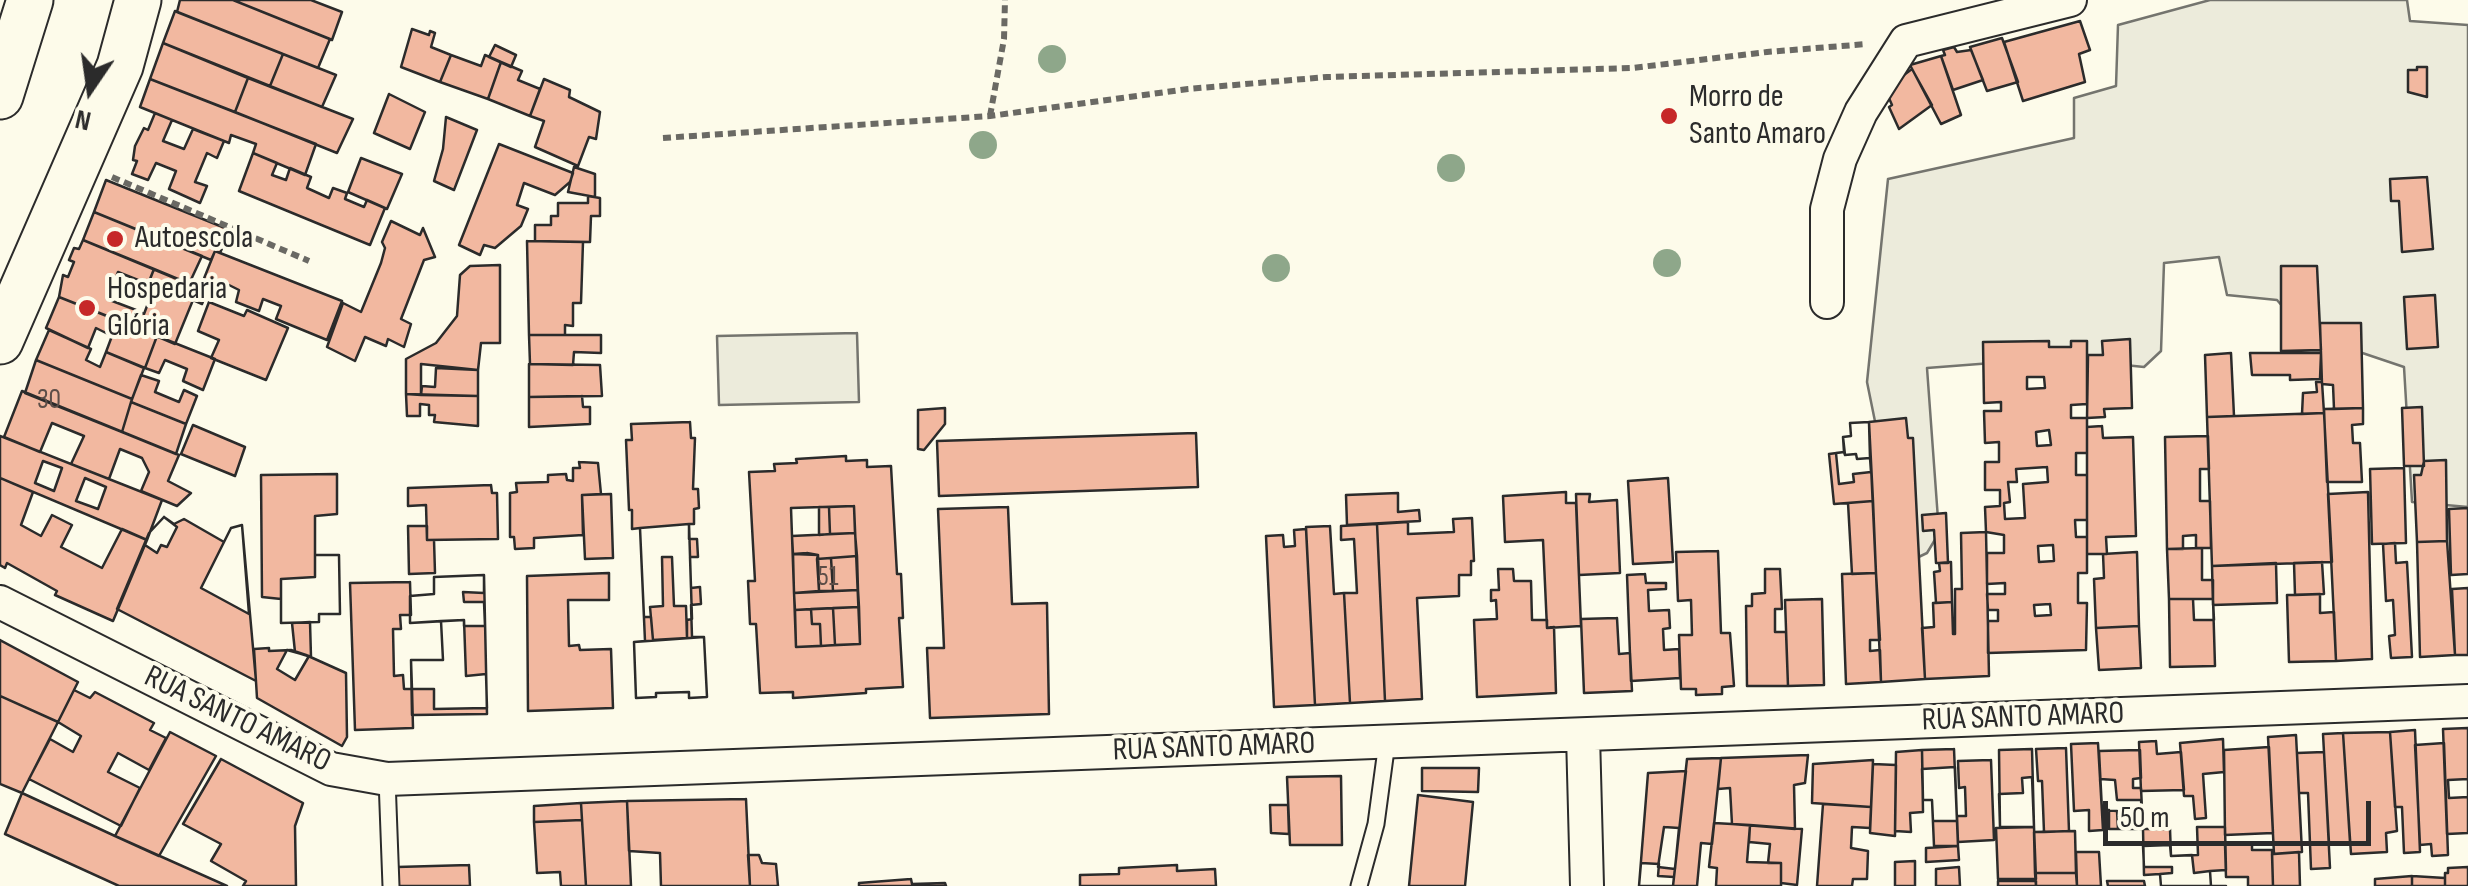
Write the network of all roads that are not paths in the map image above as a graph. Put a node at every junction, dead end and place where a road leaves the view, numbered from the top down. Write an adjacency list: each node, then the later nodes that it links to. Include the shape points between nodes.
1 (30, 0): 4 (main road)
2 (138, 0): 6 (main road, via 120,66)
3 (2070, 0): 5 (street, via 1906,41 1840,159 1827,209)
4 (0, 96)
5 (1827, 302)
6 (0, 340)
7 (0, 602): 11 (street, RUA SANTO AMARO, via 331,769)
8 (2468, 701): 9 (street, RUA SANTO AMARO)
9 (1584, 735): 10 (street, RUA SANTO AMARO); 14 (street)
10 (1387, 742): 11 (street, RUA SANTO AMARO); 13 (lane)
11 (387, 779): 12 (lane)
12 (390, 886)
13 (1359, 886)
14 (1587, 886)

